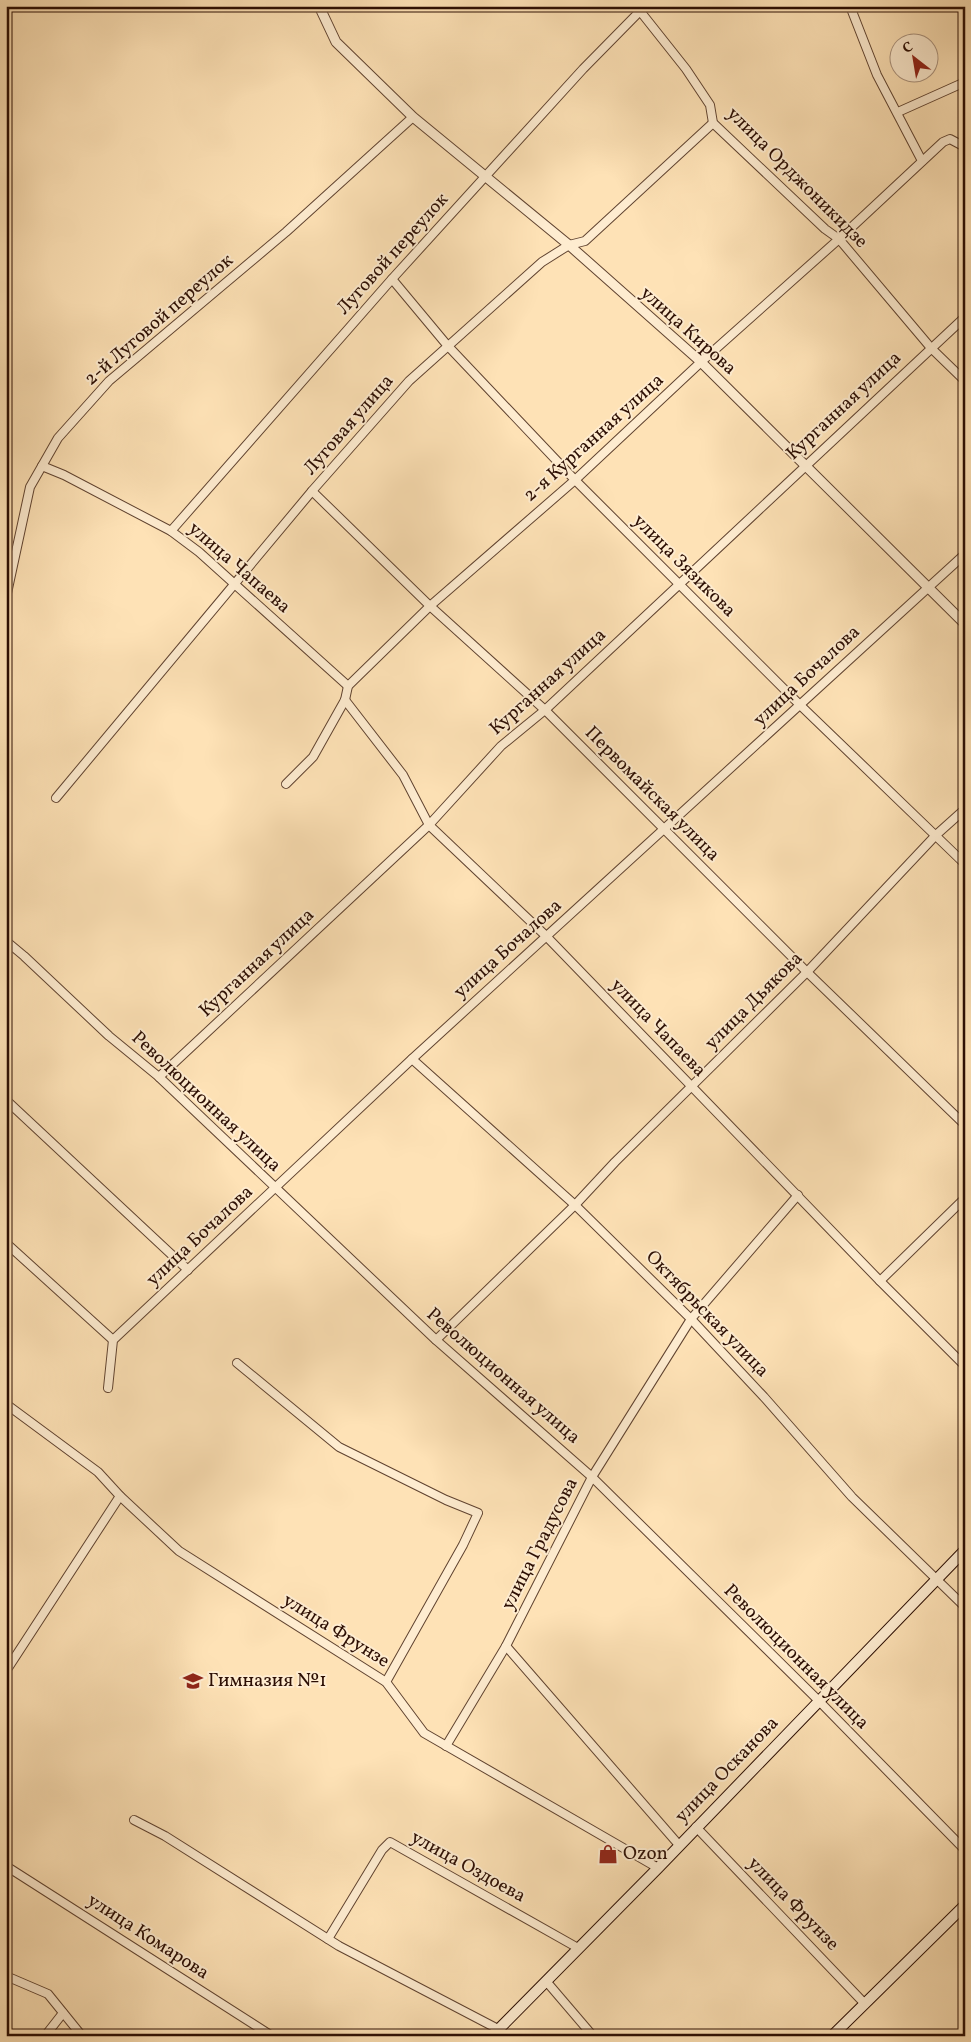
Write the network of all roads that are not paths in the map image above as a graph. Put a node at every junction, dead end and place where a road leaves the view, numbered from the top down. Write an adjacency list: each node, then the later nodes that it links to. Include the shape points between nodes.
1 (319, 6): 6 (street, улица Кирова, via 336,42)
2 (850, 6): 5 (street, via 877,75)
3 (643, 9): 7 (street, улица Орджоникидзе, via 710,105); 10 (street, Луговой переулок)
4 (965, 82): 5 (street)
5 (898, 112): 9 (street)
6 (413, 117): 10 (street, улица Кирова); 20 (street, 2-й Луговой переулок, via 286,232 109,381 58,438)
7 (713, 123): 11 (street, улица Орджоникидзе, via 825,230); 12 (street, Луговая улица, via 585,241)
8 (965, 148): 9 (street, 2-я Курганная улица, via 950,139)
9 (922, 161): 11 (street, 2-я Курганная улица)
10 (485, 175): 12 (street, улица Кирова); 13 (street, Луговой переулок)
11 (839, 239): 16 (street, улица Орджоникидзе); 17 (street, 2-я Курганная улица)
12 (568, 245): 15 (street, Луговая улица, via 542,262); 17 (street, улица Кирова)
13 (392, 279): 15 (street, улица Зязикова); 23 (street, Луговой переулок)
14 (965, 317): 16 (street, Курганная улица)
15 (447, 345): 21 (street, улица Зязикова); 22 (street, Луговая улица, via 409,381)
16 (931, 348): 18 (street, улица Орджоникидзе); 19 (street, Курганная улица)
17 (701, 362): 19 (street, улица Кирова); 21 (street, 2-я Курганная улица)
18 (965, 382)
19 (805, 465): 25 (street, Курганная улица); 27 (street, улица Кирова)
20 (42, 466): 23 (street, улица Чапаева); 28 (street, 2-й Луговой переулок, via 30,487)
21 (575, 480): 25 (street, улица Зязикова); 29 (street, 2-я Курганная улица)
22 (312, 491): 26 (street, Луговая улица); 29 (street, Первомайская улица)
23 (172, 531): 26 (street, улица Чапаева)
24 (965, 554): 27 (street, улица Бочалова)
25 (679, 584): 33 (street, улица Зязикова); 34 (street, Курганная улица)
26 (235, 585): 31 (street, улица Чапаева); 36 (street, Луговая улица)
27 (928, 588): 30 (street, улица Кирова); 33 (street, улица Бочалова)
28 (6, 598)
29 (430, 606): 31 (street, 2-я Курганная улица); 34 (street, Первомайская улица)
30 (965, 624)
31 (348, 686): 32 (street)
32 (345, 700): 35 (street, via 313,757); 38 (street, улица Чапаева, via 404,775)
33 (800, 706): 39 (street, улица Бочалова); 40 (street, улица Зязикова)
34 (545, 710): 38 (street, Курганная улица, via 501,746); 39 (street, Первомайская улица)
35 (286, 784)
36 (56, 798)
37 (965, 809): 40 (street, улица Дьякова)
38 (429, 825): 42 (street, улица Чапаева); 46 (street, Курганная улица)
39 (664, 830): 42 (street, улица Бочалова); 44 (street, Первомайская улица)
40 (936, 835): 41 (street, улица Зязикова); 44 (street, улица Дьякова)
41 (965, 864)
42 (546, 936): 45 (street, улица Бочалова); 47 (street, улица Чапаева)
43 (6, 941): 46 (street, Революционная улица, via 109,1036)
44 (807, 972): 47 (street, улица Дьякова); 49 (street, Первомайская улица)
45 (412, 1058): 50 (street, улица Бочалова); 53 (street, Октябрьская улица)
46 (159, 1077): 50 (street, Революционная улица)
47 (691, 1086): 51 (street, улица Чапаева); 53 (street, улица Дьякова)
48 (6, 1100): 55 (street)
49 (965, 1125)
50 (275, 1188): 55 (street, улица Бочалова); 59 (street, Революционная улица)
51 (798, 1195): 56 (street, улица Чапаева); 57 (street, улица Градусова)
52 (965, 1198): 56 (street)
53 (575, 1205): 57 (street, Октябрьская улица); 59 (street, улица Дьякова)
54 (6, 1243): 58 (street)
55 (188, 1270): 58 (street, улица Бочалова)
56 (880, 1281): 61 (street, улица Чапаева)
57 (691, 1319): 64 (street, улица Градусова); 67 (street, Октябрьская улица, via 852,1497)
58 (113, 1340): 62 (street)
59 (436, 1340): 64 (street, Революционная улица)
60 (237, 1363): 71 (street, via 339,1447 478,1513)
61 (965, 1366)
62 (108, 1388)
63 (6, 1404): 65 (street, улица Фрунзе, via 98,1472)
64 (592, 1477): 69 (street, улица Градусова); 72 (street, Революционная улица)
65 (120, 1496): 70 (street); 71 (street, улица Фрунзе, via 179,1551)
66 (965, 1550): 67 (main road, улица Осканова)
67 (936, 1579): 68 (street, Октябрьская улица); 72 (main road, улица Осканова)
68 (965, 1608)
69 (506, 1646): 73 (street, улица Градусова); 76 (street)
70 (6, 1671)
71 (386, 1682): 73 (street, улица Фрунзе, via 424,1733)
72 (818, 1700): 75 (main road, улица Осканова); 77 (street, Революционная улица)
73 (446, 1746): 79 (street, улица Фрунзе)
74 (134, 1820): 81 (street, via 165,1836)
75 (696, 1827): 76 (main road, улица Осканова); 85 (street, улица Фрунзе)
76 (679, 1845): 79 (main road, улица Осканова)
77 (965, 1850)
78 (6, 1866): 90 (street, улица Комарова)
79 (658, 1868): 82 (main road, улица Осканова)
80 (965, 1905): 85 (main road)
81 (328, 1939): 82 (street, улица Оздоева, via 390,1842); 87 (street)
82 (578, 1948): 84 (main road, улица Осканова)
83 (6, 1976): 86 (street, via 48,1994)
84 (546, 1981): 87 (main road, улица Осканова); 91 (street)
85 (865, 2004): 92 (main road)
86 (63, 2013): 88 (street); 89 (street)
87 (495, 2032)
88 (45, 2036)
89 (82, 2036)
90 (272, 2036)
91 (593, 2036)
92 (832, 2036)

